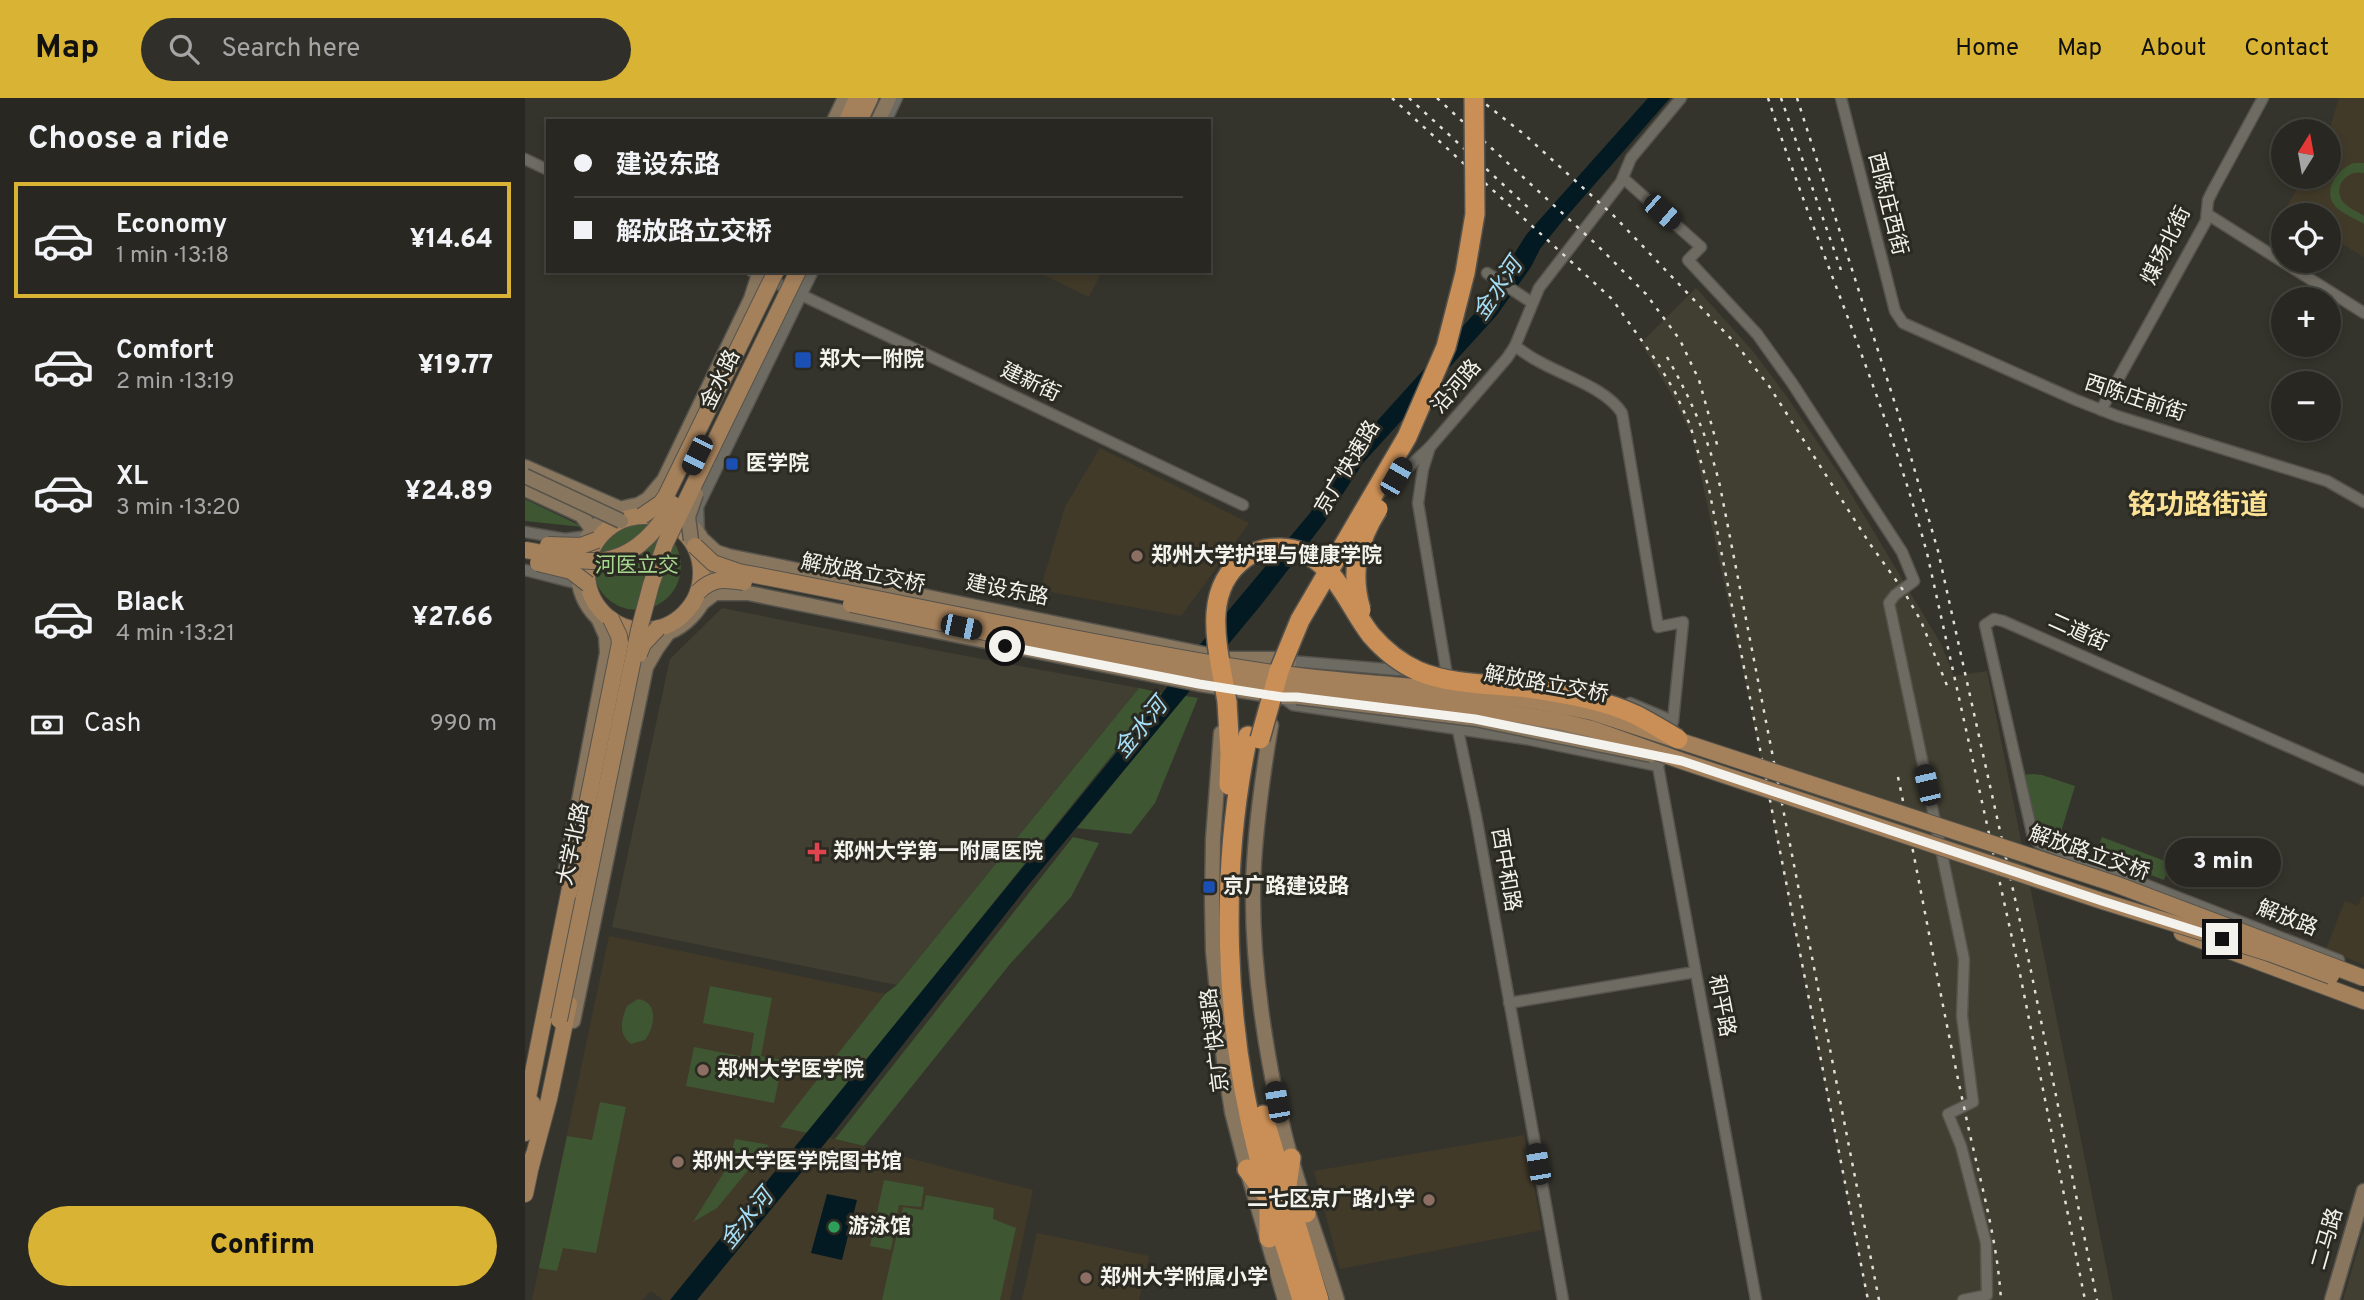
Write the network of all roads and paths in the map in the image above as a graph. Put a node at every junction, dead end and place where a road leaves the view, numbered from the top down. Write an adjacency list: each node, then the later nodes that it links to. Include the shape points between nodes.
1 (845, 98): 12 (street)
2 (857, 98): 13 (main road)
3 (870, 98): 14 (main road)
4 (882, 98): 15 (main road)
5 (889, 98): 16 (street)
6 (897, 98): 17 (street)
7 (1462, 98): 74 (highway, 京广快速路, bridge, via 1463,213 1454,271 1434,343 1397,432 1290,615 1254,711 1233,845)
8 (1474, 98): 21 (highway, 京广快速路, bridge)
9 (1681, 98): 20 (street, 沿河路, via 1631,158)
10 (1841, 98): 33 (street, 西陈庄西街)
11 (2263, 98): 22 (street, 煤场北街, via 2208,200)
12 (835, 119)
13 (848, 119)
14 (860, 119)
15 (872, 119)
16 (879, 119)
17 (887, 119)
18 (525, 159): 19 (street)
19 (546, 169)
20 (1623, 178): 31 (street, 沿河路); 97 (street, via 1701,247 1688,260 1757,334 1792,383 1902,552 1914,581 1889,603 1964,959 1962,1016 1973,1102 1948,1114 1986,1243 1987,1295)
21 (1476, 188): 57 (highway, bridge, via 1483,208 1475,284 1463,332 1432,407 1358,556 1357,597); 82 (highway, 京广快速路, bridge, via 1465,273 1437,370 1407,437 1300,620 1279,671 1260,739 1245,846 1243,935)
22 (2207, 214): 32 (street); 35 (street, 煤场北街)
23 (757, 273): 30 (street, 建新街); 43 (street, via 751,299 664,480)
24 (775, 273): 43 (main road, bridge, via 666,496 661,503)
25 (785, 273): 42 (main road, 金水路)
26 (797, 273): 42 (main road, 金水路, bridge)
27 (803, 273): 48 (street, bridge, via 694,497 688,517)
28 (812, 273): 30 (street)
29 (1487, 273): 31 (street)
30 (801, 296): 41 (street, 建新街); 48 (street, via 698,507)
31 (1531, 302): 34 (street, 沿河路)
32 (2364, 313)
33 (1899, 318): 35 (street, 西陈庄前街)
34 (1515, 346): 36 (street, 沿河路); 64 (street, 和平路, via 1602,393 1622,413 1658,627 1683,622)
35 (2101, 410): 40 (street, 西陈庄前街, via 2327,481)
36 (1430, 447): 59 (street, 沿河路, via 1345,531 1311,588); 60 (street, 西中和路, via 1418,503)
37 (525, 467): 44 (street)
38 (525, 476): 44 (street, bridge)
39 (525, 489): 46 (street, via 581,515)
40 (2364, 502)
41 (1243, 505)
42 (678, 506): 49 (main road, bridge, via 636,548 608,559 590,562); 55 (main road, 大学北路, bridge, via 642,582); 77 (main road, 大学北路, bridge, via 646,603)
43 (640, 511): 44 (main road); 48 (main road, 解放路立交桥, bridge, via 666,520)
44 (621, 515): 46 (main road, via 606,531)
45 (525, 533): 46 (street, via 565,539)
46 (592, 535): 47 (main road, bridge, via 589,544 570,547); 52 (main road, bridge)
47 (525, 540)
48 (697, 540): 53 (main road); 58 (street, 建设东路, via 728,556); 64 (main road, 解放路立交桥, bridge, via 713,563 739,572 1056,634 1235,668 1551,703)
49 (525, 550)
50 (525, 561): 52 (main road, bridge, via 571,571)
51 (525, 570): 52 (street)
52 (583, 584): 54 (main road)
53 (700, 598): 56 (main road); 61 (street, via 748,593); 65 (main road, 解放路立交桥, bridge, via 705,585 717,579 746,582 1234,680 1447,703 1559,721)
54 (605, 620): 55 (main road); 56 (street, via 615,631 632,636 650,637); 78 (street, via 607,653 530,1056); 78 (main road, bridge, via 619,636 619,643)
55 (631, 628): 56 (main road, bridge); 77 (main road, 大学北路)
56 (663, 631): 79 (street, via 646,667 563,1069); 79 (main road, bridge, via 643,644 640,653)
57 (1370, 634): 64 (highway, bridge, via 1397,659 1425,673 1578,698); 74 (highway, bridge, via 1322,564 1300,551 1266,548 1255,552 1231,571 1219,590 1215,618 1230,753 1224,948)
58 (1226, 658): 59 (street); 61 (street)
59 (1283, 660): 60 (street); 62 (street)
60 (1447, 674): 63 (street, 西中和路); 64 (street, via 1590,693 1639,706)
61 (1224, 688): 62 (street); 85 (street, via 1213,839 1213,951 1224,1061)
62 (1285, 697): 63 (street, via 1293,705); 65 (street, bridge, via 1475,719); 83 (street, via 1261,799 1253,890 1265,1031)
63 (1458, 728): 66 (street); 76 (street, 西中和路)
64 (1675, 730): 66 (street, 和平路); 72 (main road, 解放路立交桥, bridge, via 2115,884)
65 (1682, 761): 69 (main road, 解放路立交桥, bridge)
66 (1658, 766): 71 (street, 和平路)
67 (2364, 780): 68 (street, 二道街, via 1994,619 1985,625 2030,832)
68 (2039, 843): 70 (street, 解放路)
69 (2102, 901): 73 (main road, 解放路立交桥, bridge); 75 (main road, bridge)
70 (2364, 970)
71 (1695, 972): 76 (street); 96 (street, 和平路)
72 (2364, 978)
73 (2364, 988)
74 (1234, 998): 82 (highway, 京广快速路, via 1241,1069)
75 (2364, 1001)
76 (1509, 1003): 95 (street, 西中和路)
77 (555, 1019): 81 (main road, 大学北路); 84 (main road, 大学北路)
78 (528, 1093): 80 (main road)
79 (549, 1099): 84 (main road)
80 (525, 1112)
81 (525, 1133)
82 (1262, 1141): 87 (highway); 92 (highway)
83 (1291, 1158): 87 (highway); 89 (street)
84 (531, 1166): 88 (main road, 大学北路)
85 (1247, 1168): 90 (highway, via 1269,1198)
86 (2364, 1191): 98 (street, 二马路)
87 (1286, 1193): 89 (highway); 93 (highway)
88 (525, 1195)
89 (1307, 1213): 94 (street)
90 (1269, 1238): 91 (street)
91 (1285, 1300)
92 (1302, 1300)
93 (1318, 1300)
94 (1337, 1300)
95 (1563, 1300)
96 (1756, 1300)
97 (1963, 1300)
98 (2332, 1300)

